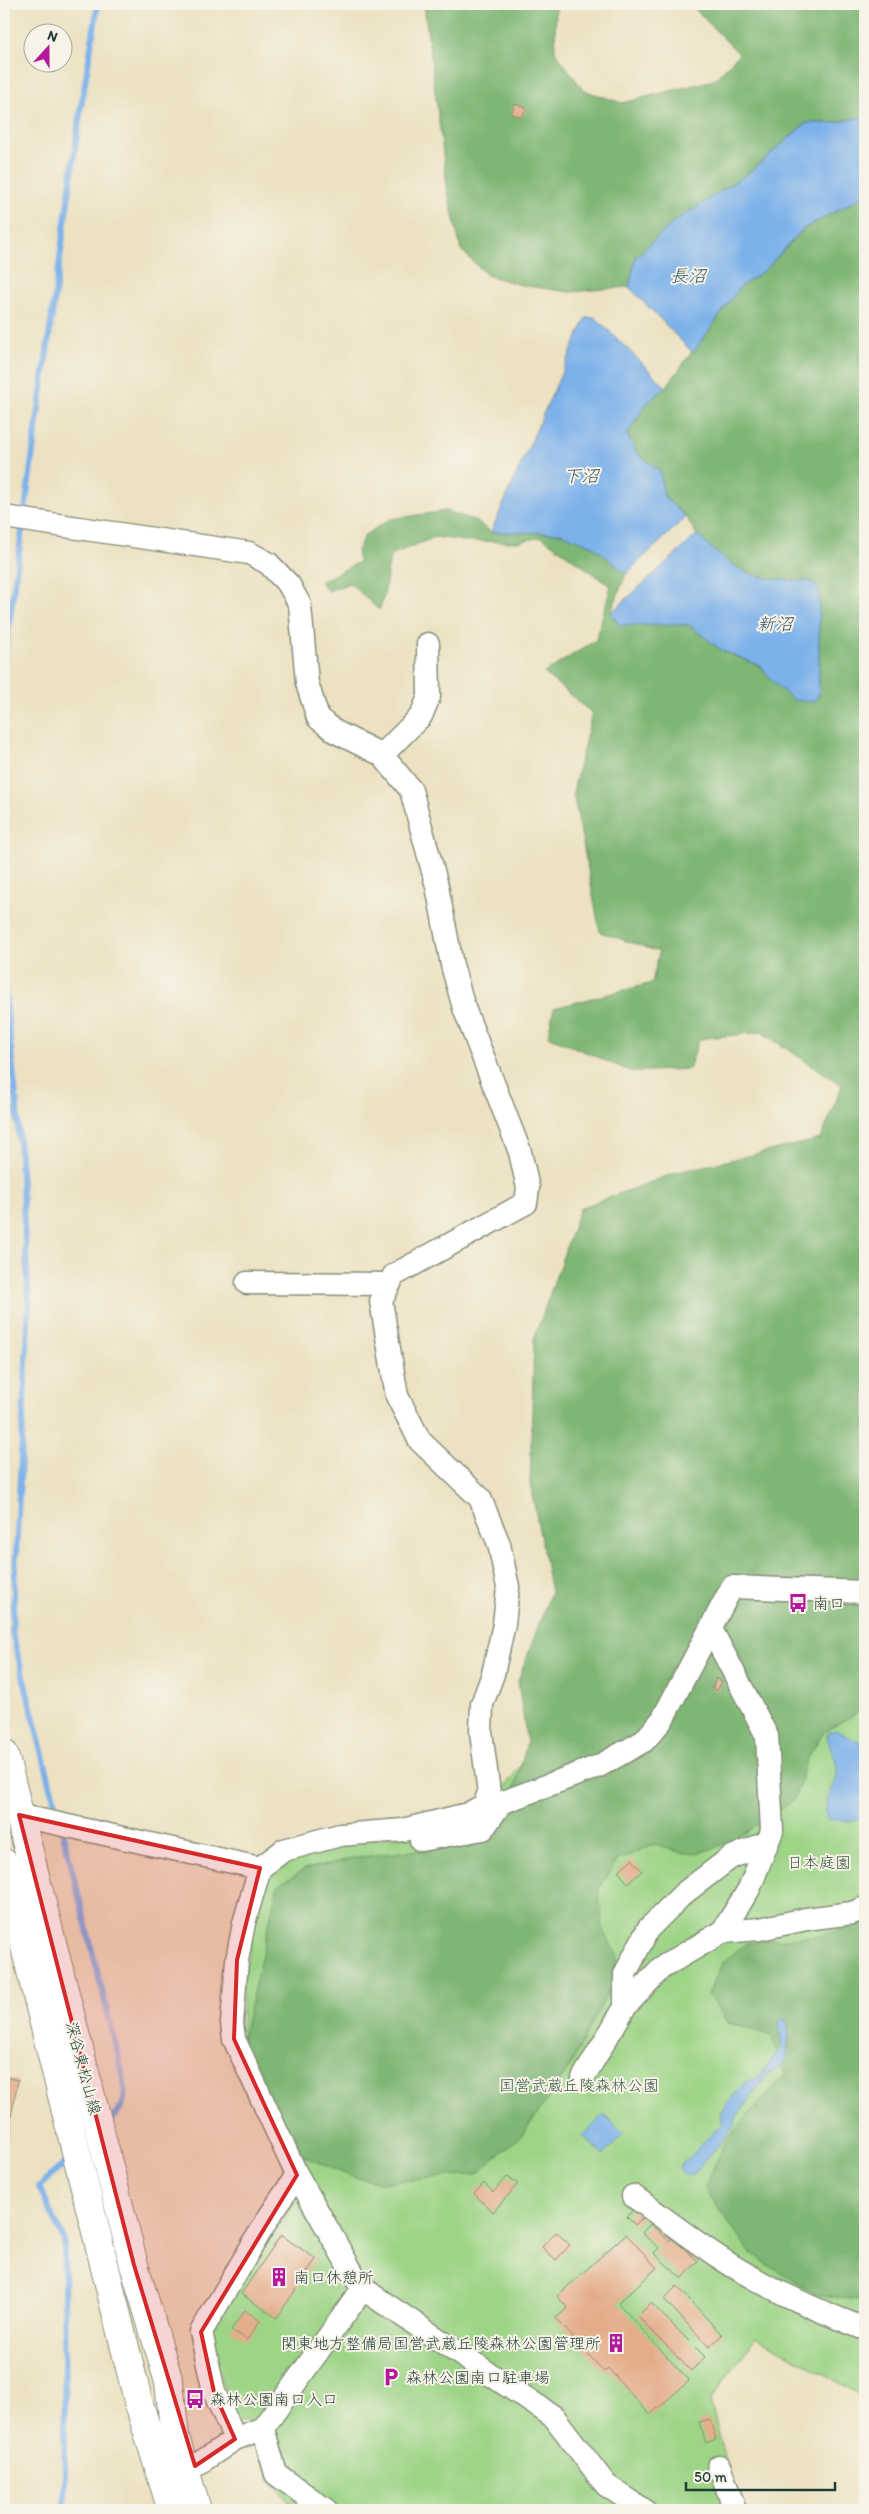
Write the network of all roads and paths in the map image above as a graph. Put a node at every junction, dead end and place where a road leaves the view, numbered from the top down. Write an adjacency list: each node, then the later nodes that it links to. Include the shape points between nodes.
1 (4, 517): 3 (street, via 249,553 268,562 289,585 300,605 307,683 318,718 336,732)
2 (428, 644): 3 (street, via 429,697 421,716)
3 (382, 755): 5 (street, via 411,790 437,886 464,1008 520,1152 528,1188 526,1203 394,1275)
4 (247, 1283): 5 (street)
5 (390, 1284): 12 (street, via 381,1301 397,1396 420,1441 480,1498 499,1544 508,1586 504,1624 482,1704 489,1793 484,1804 468,1814 404,1830 340,1835 284,1850)
6 (865, 1592): 7 (street, via 732,1587)
7 (711, 1630): 10 (street, via 724,1649 767,1736 772,1831); 13 (street, via 662,1720 644,1740 599,1766 501,1803 483,1829 322,1852 288,1864)
8 (4, 1754): 9 (main road, 深谷東松山線)
9 (12, 1813): 12 (street); 22 (main road, 深谷東松山線, via 97,2116 134,2265)
10 (768, 1842): 15 (street, via 750,1889); 16 (street, via 730,1858 683,1894 648,1929 625,1974)
11 (4, 1863): 23 (main road, 深谷東松山線)
12 (260, 1868): 13 (street)
13 (252, 1892): 18 (street, via 237,1960 232,2024 234,2039)
14 (865, 1908): 15 (street, via 760,1929)
15 (722, 1932): 16 (street, via 661,1968)
16 (625, 2007): 17 (street)
17 (583, 2078)
18 (297, 2175): 20 (street, via 356,2279); 25 (street, via 201,2332 214,2392)
19 (634, 2196): 21 (street, via 729,2264 766,2286 814,2310)
20 (364, 2287): 24 (street); 33 (street, via 554,2417 606,2485)
21 (865, 2329)
22 (169, 2382): 26 (main road, 深谷東松山線); 30 (main road, 深谷東松山線, via 176,2437)
23 (139, 2404): 28 (main road, 深谷東松山線); 29 (main road, 深谷東松山線)
24 (264, 2428): 25 (street); 32 (street, via 276,2474)
25 (235, 2439): 26 (street)
26 (195, 2466): 31 (main road, 深谷東松山線)
27 (720, 2466): 34 (street)
28 (153, 2510)
29 (172, 2510)
30 (197, 2510)
31 (213, 2510)
32 (326, 2510)
33 (644, 2510)
34 (735, 2510)

